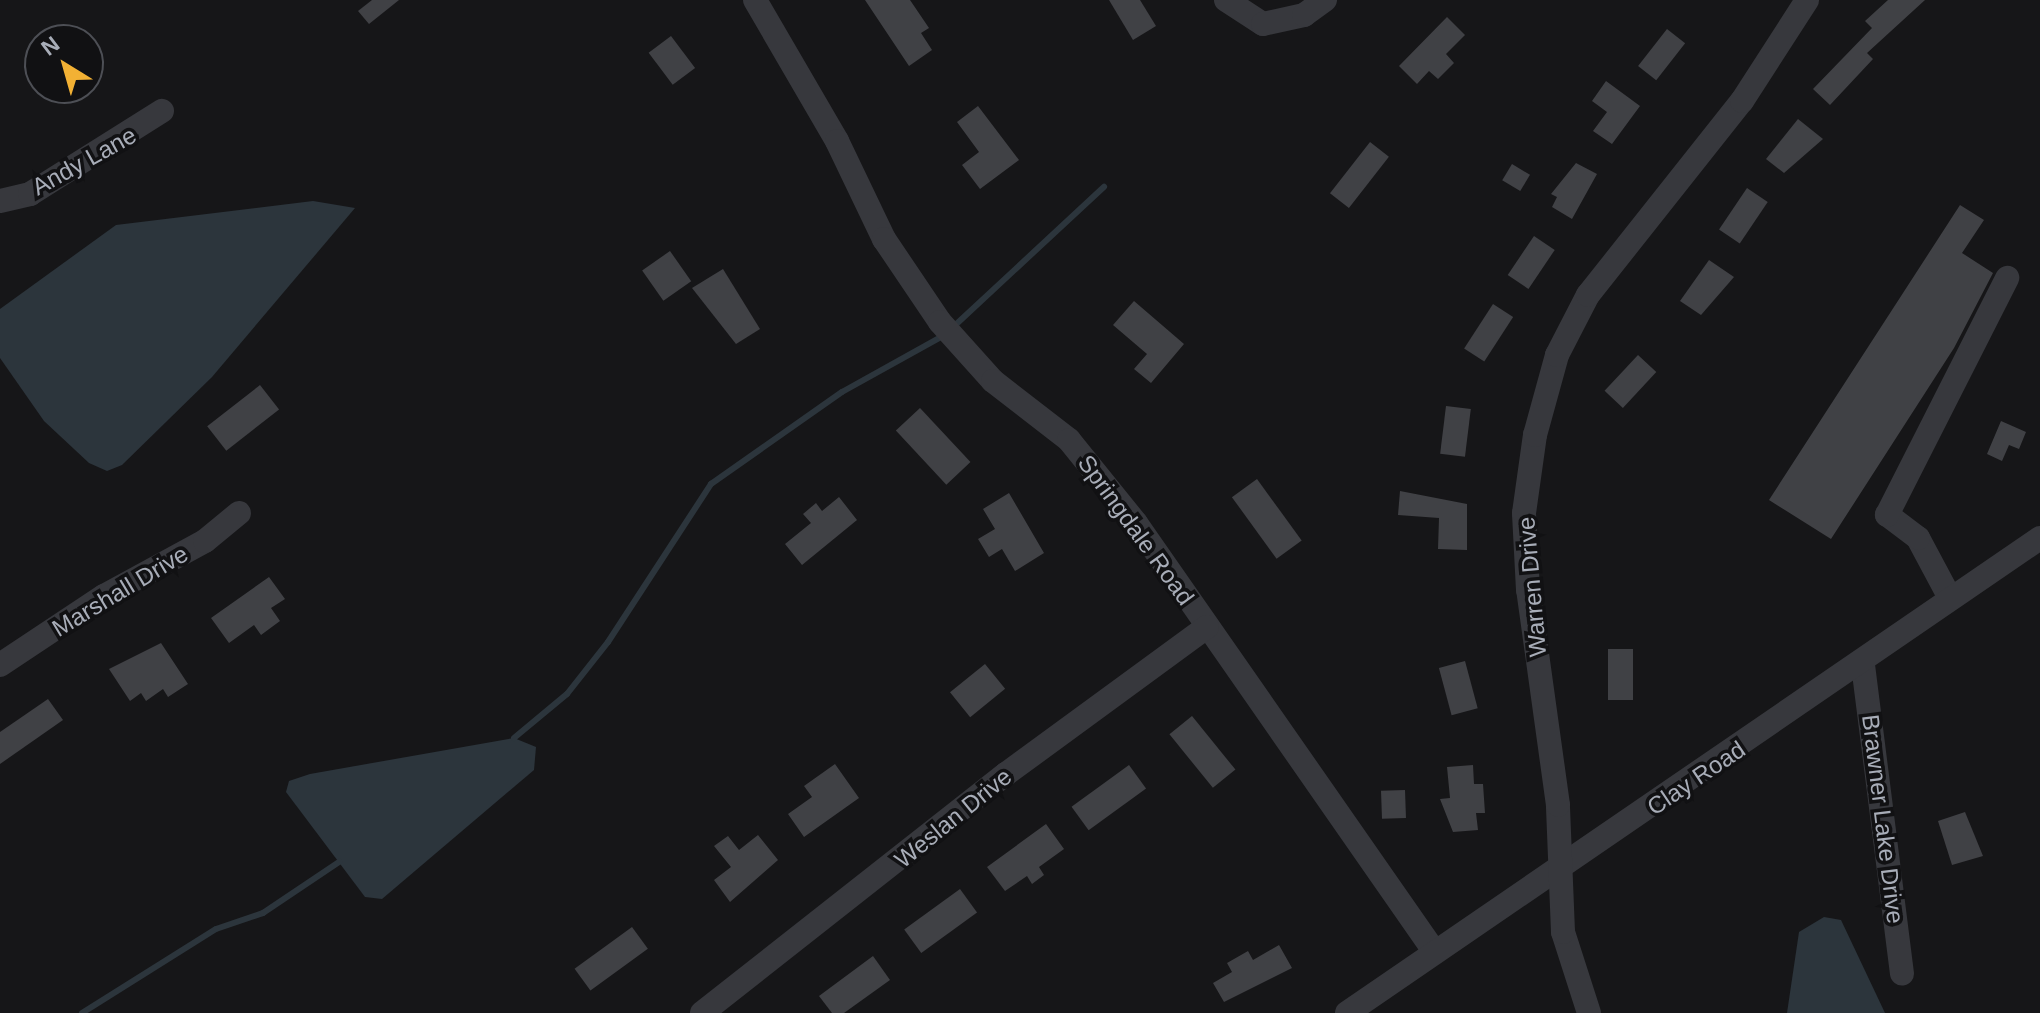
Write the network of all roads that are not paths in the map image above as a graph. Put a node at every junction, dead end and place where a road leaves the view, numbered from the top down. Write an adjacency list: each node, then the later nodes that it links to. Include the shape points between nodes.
1 (755, 0): 11 (street, Springdale Road, via 837,141 884,239 940,322 993,381 1069,440 1136,523)
2 (1226, 0): 3 (street, via 1249,19 1277,24)
3 (1325, 0)
4 (1807, 0): 14 (street, Warren Drive, via 1742,101 1588,295 1557,355 1535,435 1524,513)
5 (162, 111): 6 (street, Andy Lane, via 30,194)
6 (0, 201)
7 (2007, 278): 10 (street, via 1887,515 1918,538)
8 (239, 513): 12 (street, Marshall Drive, via 205,541 104,596)
9 (2040, 538): 10 (street, Clay Road)
10 (1950, 598): 13 (street, Clay Road)
11 (1207, 627): 15 (street, Springdale Road); 17 (street, Weslan Drive, via 1006,774)
12 (0, 665)
13 (1863, 665): 14 (street, Clay Road); 16 (street, Brawner Lake Drive)
14 (1560, 871): 15 (street, Clay Road); 19 (street, Warren Drive, via 1563,932)
15 (1434, 951): 18 (street, Clay Road)
16 (1902, 974)
17 (702, 1013)
18 (1347, 1013)
19 (1589, 1013)

